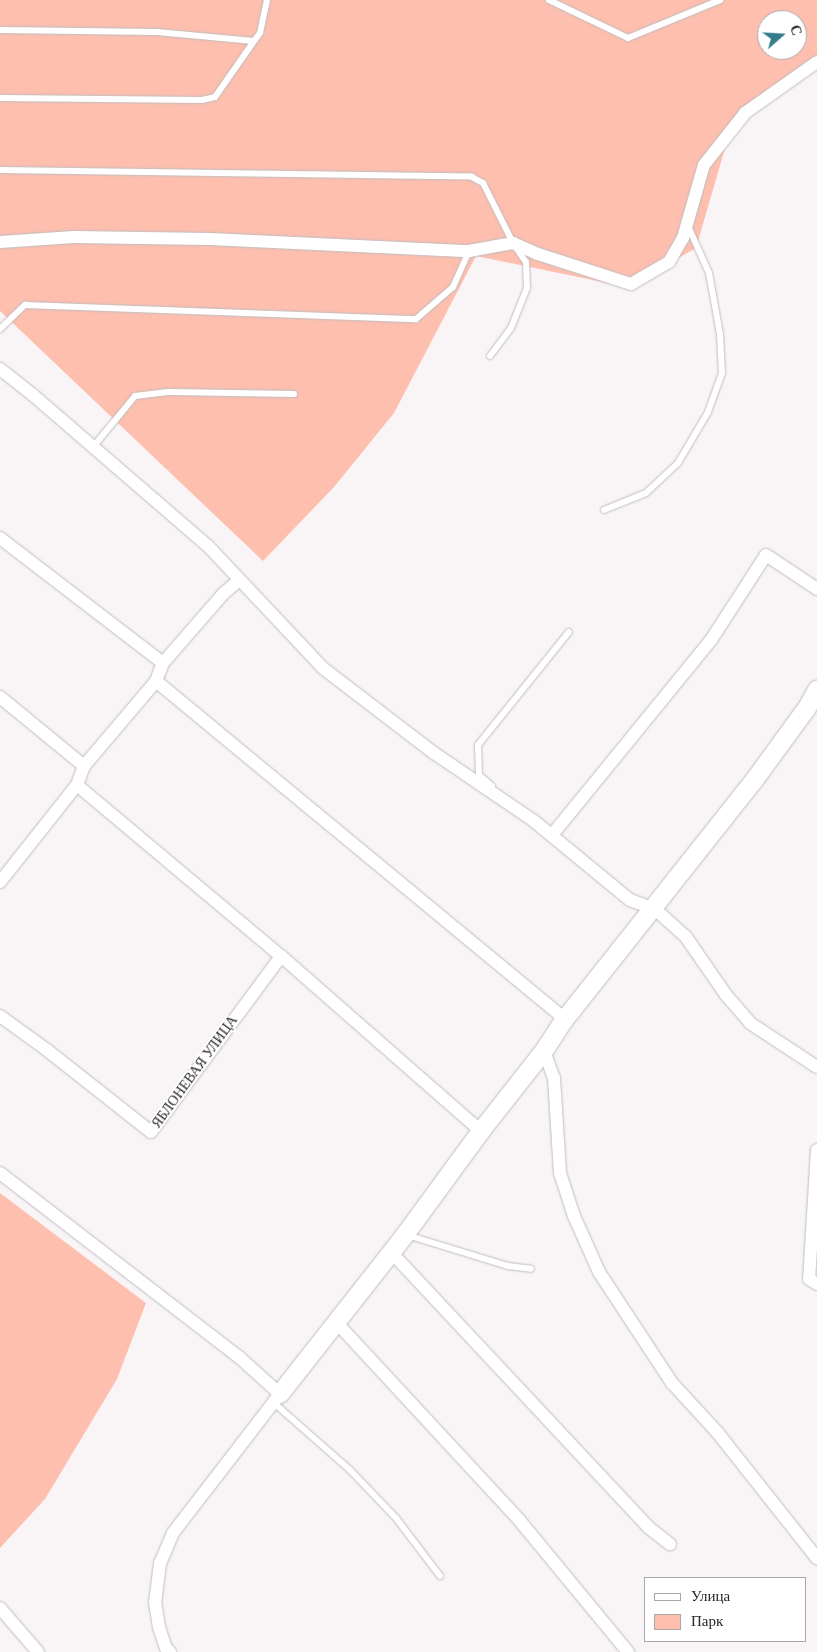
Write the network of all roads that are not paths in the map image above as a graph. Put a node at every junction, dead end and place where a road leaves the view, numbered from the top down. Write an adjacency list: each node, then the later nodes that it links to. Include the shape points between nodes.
1 (267, 0): 5 (lane, via 260,32)
2 (549, 0): 3 (lane, via 628,38)
3 (720, 0)
4 (0, 30): 5 (lane, via 158,32)
5 (254, 41): 7 (lane, via 215,97 202,100)
6 (817, 62): 9 (street, via 745,113 704,165)
7 (0, 98)
8 (0, 170): 11 (lane, via 472,177 483,183)
9 (687, 225): 11 (street, via 669,262 632,284); 18 (lane, via 710,282 720,334 722,373 708,412 678,463 646,493)
10 (0, 242): 12 (street, via 74,237 210,239)
11 (513, 243): 12 (street); 14 (lane, via 526,262 527,288 511,328)
12 (469, 251): 13 (lane, via 453,287 416,319 25,305)
13 (0, 329)
14 (490, 356)
15 (0, 369): 17 (street)
16 (294, 394): 17 (lane, via 170,392 135,396)
17 (93, 447): 20 (street, via 208,546)
18 (604, 510)
19 (0, 538): 23 (street)
20 (239, 580): 23 (street); 29 (street, via 324,669 434,753)
21 (817, 589): 30 (street, via 766,555 711,640)
22 (569, 632): 29 (lane, via 478,745 479,775)
23 (163, 663): 24 (street)
24 (156, 681): 27 (street); 35 (street)
25 (817, 690): 32 (street, via 753,782)
26 (0, 697): 27 (street)
27 (84, 766): 28 (street)
28 (77, 785): 31 (street); 33 (street)
29 (534, 820): 30 (street)
30 (552, 836): 32 (street, via 630,900)
31 (0, 882)
32 (655, 909): 35 (street); 37 (street, via 686,936 750,1024)
33 (281, 956): 34 (street, ЯБЛОНЕВАЯ УЛИЦА, via 151,1132); 38 (street)
34 (0, 1016)
35 (565, 1019): 36 (street)
36 (544, 1051): 38 (street); 48 (street, via 554,1078 560,1173 574,1216 599,1272 672,1383 717,1432)
37 (817, 1067)
38 (481, 1131): 41 (street)
39 (817, 1150): 44 (street, via 809,1278)
40 (0, 1173): 46 (street, via 239,1357)
41 (406, 1234): 42 (street); 43 (lane, via 508,1266)
42 (391, 1252): 45 (street); 47 (street, via 648,1526)
43 (531, 1269)
44 (817, 1284)
45 (336, 1322): 46 (street); 53 (street, via 520,1522)
46 (277, 1398): 49 (lane, via 396,1518); 52 (street, via 173,1533 160,1563 155,1602 159,1627)
47 (670, 1544)
48 (817, 1558)
49 (440, 1576)
50 (0, 1608): 51 (street)
51 (38, 1652)
52 (170, 1652)
53 (628, 1652)

